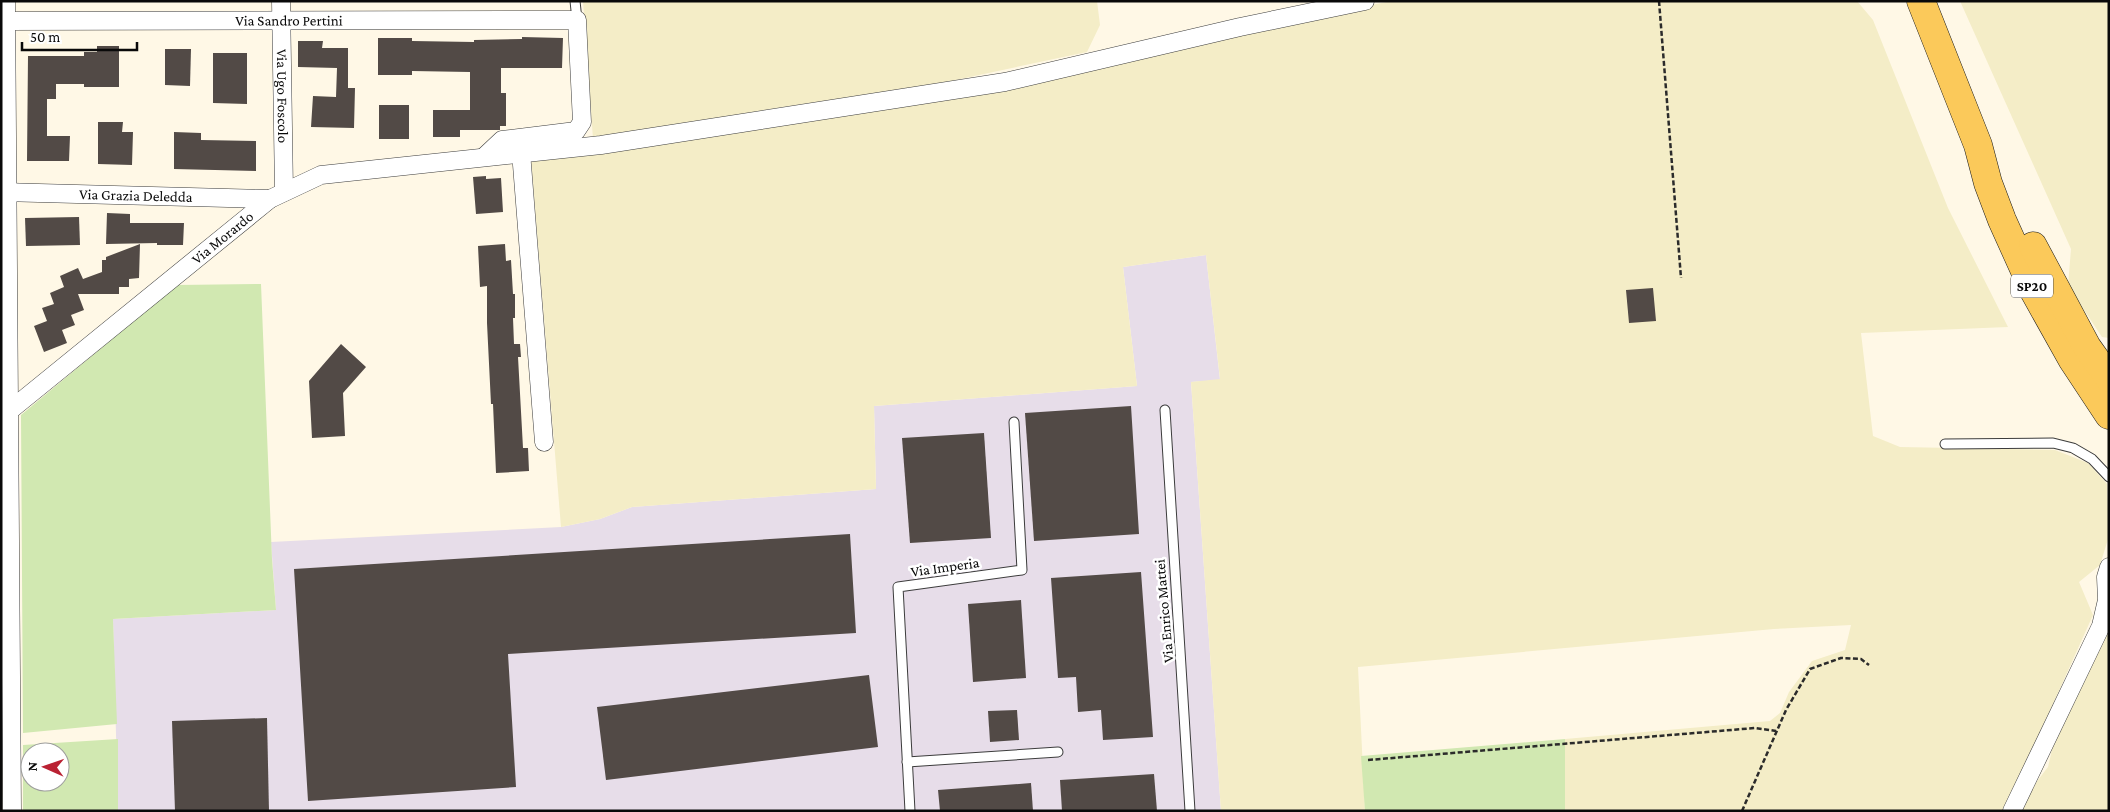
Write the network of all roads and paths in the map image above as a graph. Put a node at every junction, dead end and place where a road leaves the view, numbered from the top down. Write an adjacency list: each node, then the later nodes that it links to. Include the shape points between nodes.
1 (6, 1): 8 (street)
2 (281, 1): 9 (street, Via Ugo Foscolo)
3 (575, 1): 7 (lane)
4 (1365, 1): 11 (street, Via Morardo, via 1240,26 1005,82 601,145)
5 (1659, 1): 15 (path)
6 (1922, 1): 10 (main road, SP20)
7 (577, 20): 9 (street, Via Sandro Pertini); 12 (street, via 582,122 576,130 502,140)
8 (3, 21): 9 (street, Via Sandro Pertini); 13 (street)
9 (282, 21): 14 (street, Via Ugo Foscolo)
10 (1978, 145): 16 (main road, SP20, via 2057,293); 19 (main road, SP20, via 2002,220 2034,291 2072,359)
11 (522, 152): 12 (street, Via Morardo); 21 (street)
12 (485, 156): 14 (street, Via Morardo, via 321,175)
13 (4, 192): 14 (street, Via Grazia Deledda); 18 (street)
14 (277, 195): 18 (street, Via Morardo)
15 (1681, 278)
16 (2109, 378)
17 (1165, 410): 32 (lane, Via Enrico Mattei)
18 (4, 414): 30 (street)
19 (2109, 415)
20 (1014, 422): 29 (lane, Via Imperia, via 1022,570 898,587)
21 (544, 442)
22 (1945, 444): 23 (lane, via 2052,443 2073,448 2092,458)
23 (2109, 478)
24 (2109, 567): 34 (street, via 2107,600 2100,626)
25 (1869, 665): 26 (path, via 1861,658 1841,658 1810,669)
26 (1776, 731): 28 (path, via 1755,728); 33 (path)
27 (1058, 752): 29 (lane)
28 (1368, 760)
29 (907, 762): 31 (lane, Via Imperia)
30 (8, 809)
31 (910, 811)
32 (1190, 811)
33 (1742, 811)
34 (2012, 811)

